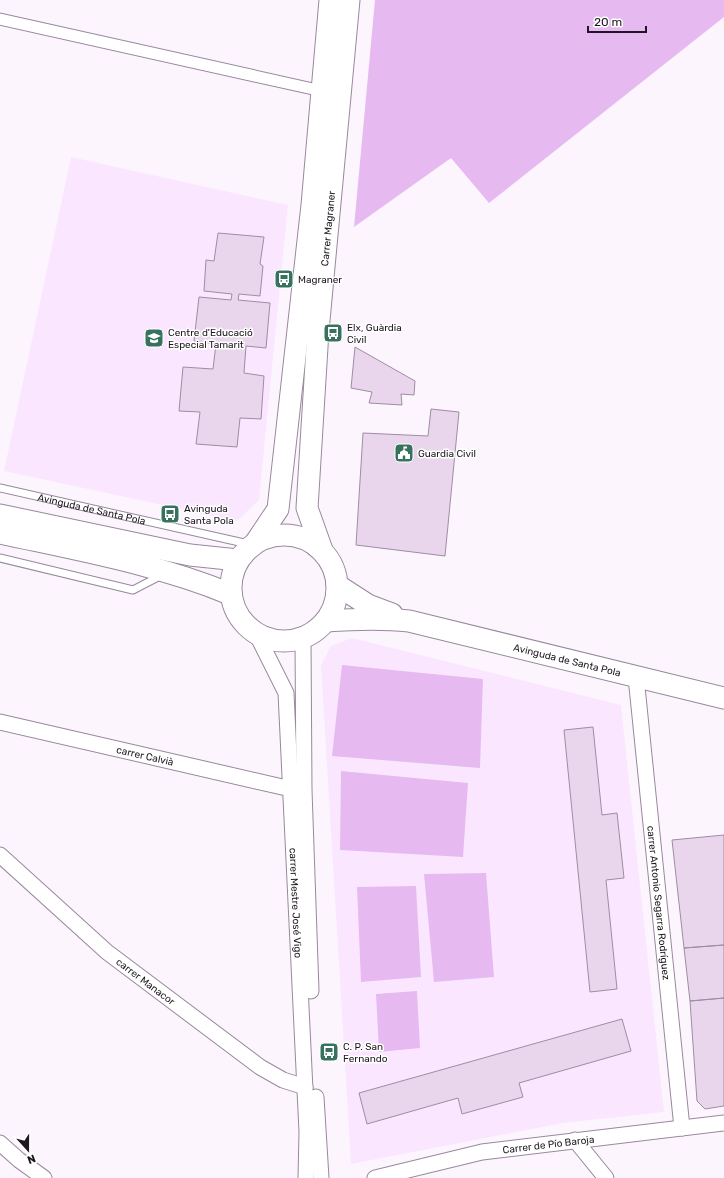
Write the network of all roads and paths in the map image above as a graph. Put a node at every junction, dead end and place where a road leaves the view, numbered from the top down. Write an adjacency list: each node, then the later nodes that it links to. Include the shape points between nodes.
1 (330, 0): 4 (main road, Carrer Magraner)
2 (349, 0): 9 (main road, Carrer Magraner, via 318,331 307,508)
3 (0, 19): 4 (street)
4 (322, 91): 8 (main road, Carrer Magraner, via 278,509)
5 (0, 488): 8 (lane, Avinguda de Santa Pola)
6 (0, 515): 11 (main road, via 190,555)
7 (0, 533): 12 (main road, via 127,560)
8 (255, 543): 9 (main road, via 281,534 304,538); 11 (main road)
9 (322, 550): 13 (main road, via 332,562 337,576)
10 (0, 558): 12 (lane, via 133,590)
11 (238, 560): 14 (main road, via 230,582)
12 (168, 572): 14 (main road)
13 (336, 585): 15 (main road, via 336,600); 16 (main road, Avinguda de Santa Pola, via 368,605)
14 (230, 594): 17 (main road, via 235,611 243,624)
15 (326, 621): 16 (main road, Avinguda de Santa Pola, via 361,618); 18 (main road)
16 (410, 621): 19 (main road, Avinguda de Santa Pola)
17 (257, 635): 18 (main road, via 284,642); 22 (street, carrer Mestre José Vigo, via 286,693)
18 (303, 639): 33 (street, carrer Mestre José Vigo, via 304,790)
19 (636, 677): 20 (main road, Avinguda de Santa Pola); 26 (street, carrer Antonio Segarra Rodríguez)
20 (724, 698)
21 (0, 722): 22 (street, carrer Calvià)
22 (291, 789): 24 (street, carrer Mestre José Vigo)
23 (0, 855): 24 (street, carrer Manacor, via 107,952 260,1068 283,1080)
24 (305, 1087): 32 (street, carrer Mestre José Vigo)
25 (724, 1123): 26 (street, Carrer de Pío Baroja)
26 (682, 1128): 27 (street, Carrer de Pío Baroja)
27 (575, 1140): 34 (street, Carrer de Pío Baroja, via 482,1152); 35 (street)
28 (0, 1144): 30 (street)
29 (0, 1157): 30 (street)
30 (19, 1160): 31 (street)
31 (44, 1178)
32 (306, 1178)
33 (321, 1178)
34 (375, 1178)
35 (606, 1178)

